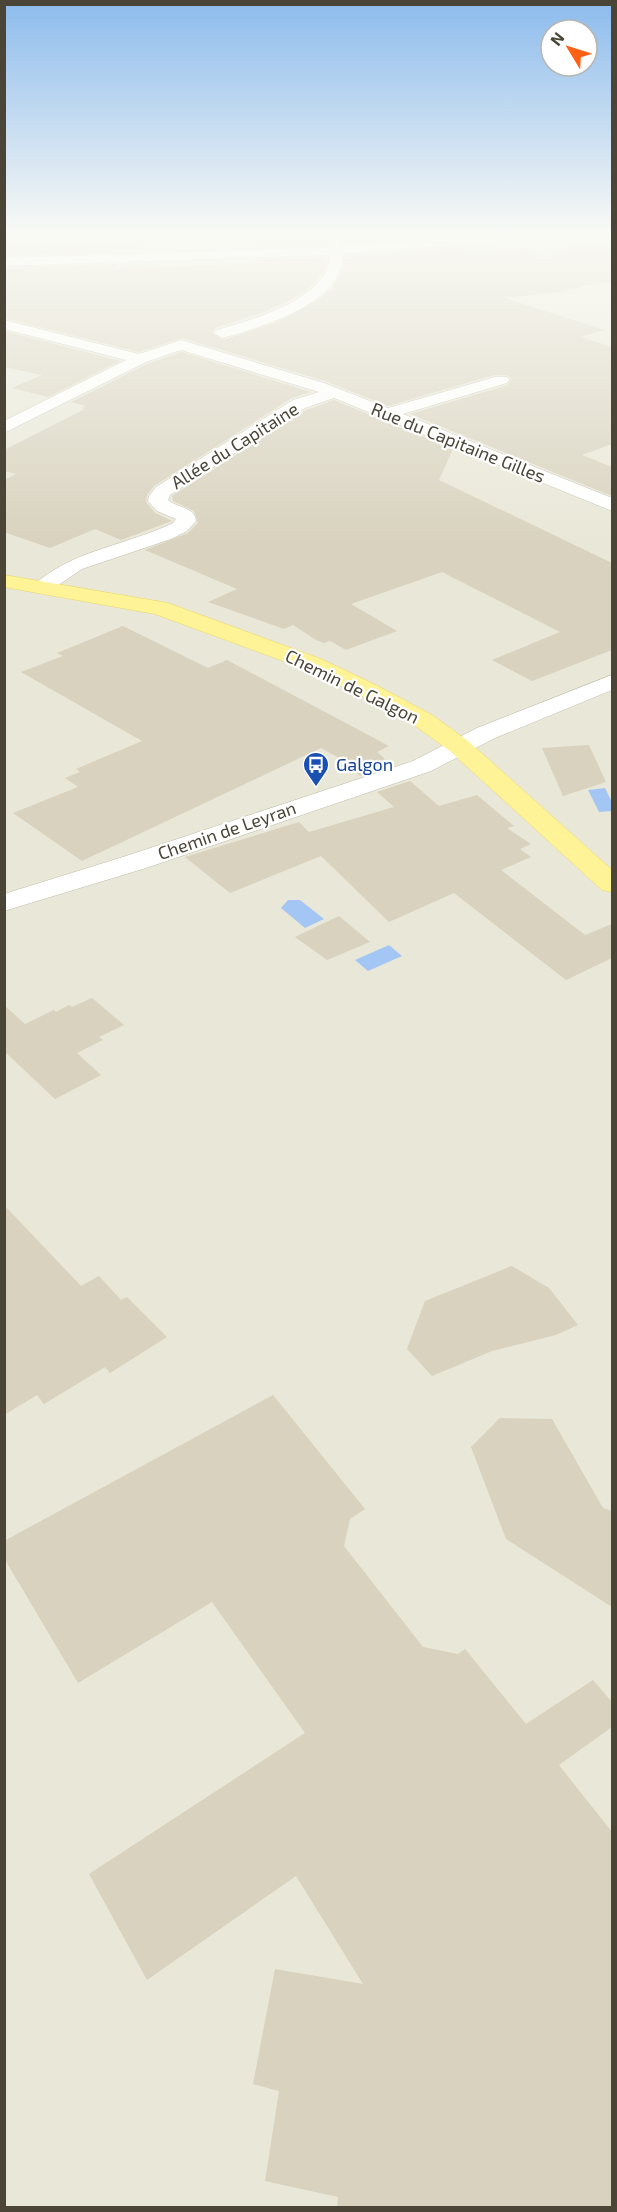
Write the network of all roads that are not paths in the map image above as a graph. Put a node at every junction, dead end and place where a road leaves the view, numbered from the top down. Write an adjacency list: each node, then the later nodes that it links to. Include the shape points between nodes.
1 (55, 337): 2 (street)
2 (140, 359): 4 (street, Rue du Capitaine Gilles, via 181,345); 6 (street, Rue du Capitaine Gilles)
3 (501, 380): 5 (street)
4 (334, 393): 5 (street, Rue du Capitaine Gilles); 9 (street, Allée du Capitaine, via 298,404 163,491 158,501 186,516 180,527 81,563)
5 (386, 414): 7 (street, Rue du Capitaine Gilles)
6 (4, 428)
7 (612, 506)
8 (4, 581): 9 (main road, Chemin de Galgon)
9 (44, 586): 13 (main road, Chemin de Galgon, via 160,608 313,664 417,717)
10 (612, 682): 11 (street, Chemin de Leyran)
11 (581, 695): 12 (street); 13 (street, Chemin de Leyran)
12 (612, 704)
13 (459, 746): 14 (main road, Chemin de Galgon); 15 (street, Chemin de Leyran, via 423,766)
14 (612, 884)
15 (12, 893)

